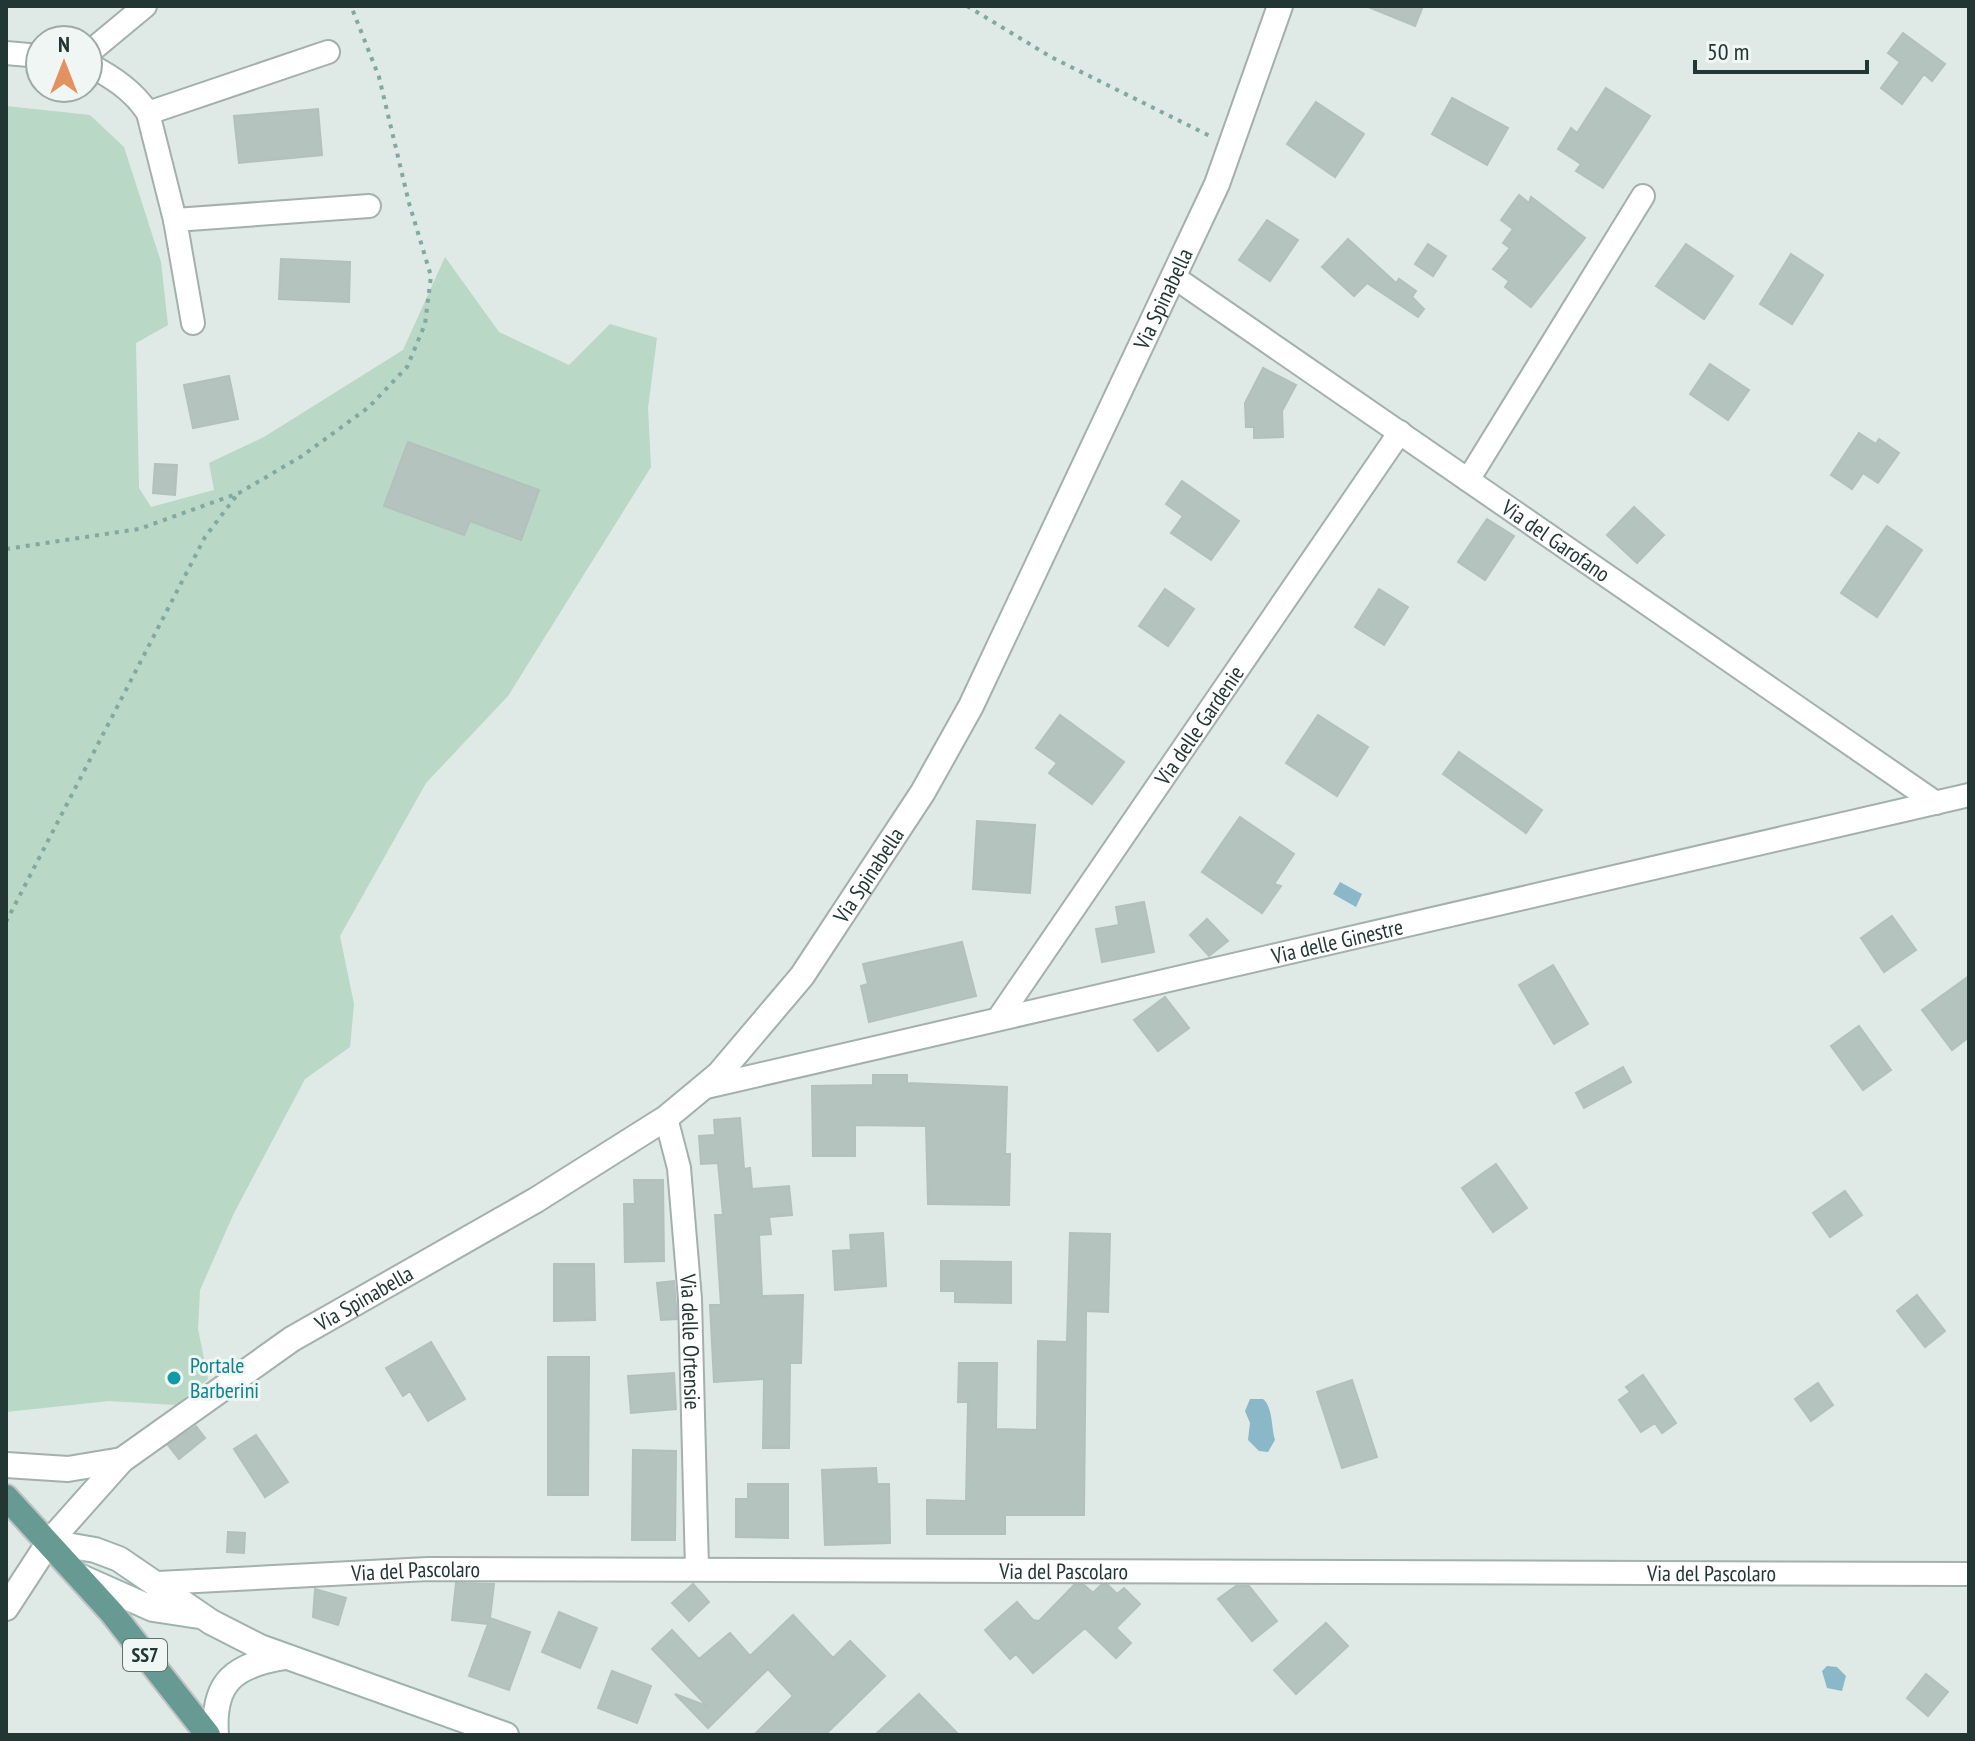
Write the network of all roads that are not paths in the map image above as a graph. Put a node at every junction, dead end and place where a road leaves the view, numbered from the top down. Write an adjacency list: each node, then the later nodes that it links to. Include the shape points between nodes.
1 (145, 6): 3 (street)
2 (1280, 6): 10 (street, Via Spinabella, via 1232,147)
3 (104, 40)
4 (328, 52): 6 (street)
5 (104, 72): 6 (street)
6 (148, 113): 9 (street)
7 (1643, 196): 13 (street)
8 (369, 206): 9 (street)
9 (175, 220): 11 (street)
10 (1174, 277): 12 (street, Via del Garofano); 17 (street, Via Spinabella, via 936,772 802,976)
11 (193, 323)
12 (1400, 432): 13 (street, Via del Garofano); 16 (street, Via delle Gardenie)
13 (1468, 480): 15 (street, Via del Garofano)
14 (1969, 795): 15 (street, Via delle Ginestre)
15 (1936, 803): 16 (street, Via delle Ginestre)
16 (998, 1019): 17 (street, Via delle Ginestre)
17 (706, 1087): 18 (street, Via Spinabella)
18 (666, 1118): 19 (street, Via Spinabella, via 549,1192 292,1339); 23 (street, Via delle Ortensie, via 679,1168 690,1299)
19 (122, 1460): 20 (street, Via Spinabella, via 68,1469); 22 (street, Via Spinabella)
20 (6, 1465)
21 (6, 1497): 22 (main road, SS7)
22 (49, 1542): 25 (main road, SS7); 26 (street, via 106,1553); 27 (street, Via Spinabella)
23 (697, 1569): 24 (street, Via del Pascolaro); 26 (street, Via del Pascolaro, via 408,1569)
24 (1969, 1574)
25 (81, 1577): 28 (street, via 153,1609); 30 (main road, SS7)
26 (158, 1583): 28 (street)
27 (6, 1608)
28 (202, 1616): 29 (street)
29 (288, 1657): 31 (street, via 255,1663 229,1679 217,1700); 32 (street)
30 (208, 1735)
31 (216, 1735)
32 (506, 1735)

